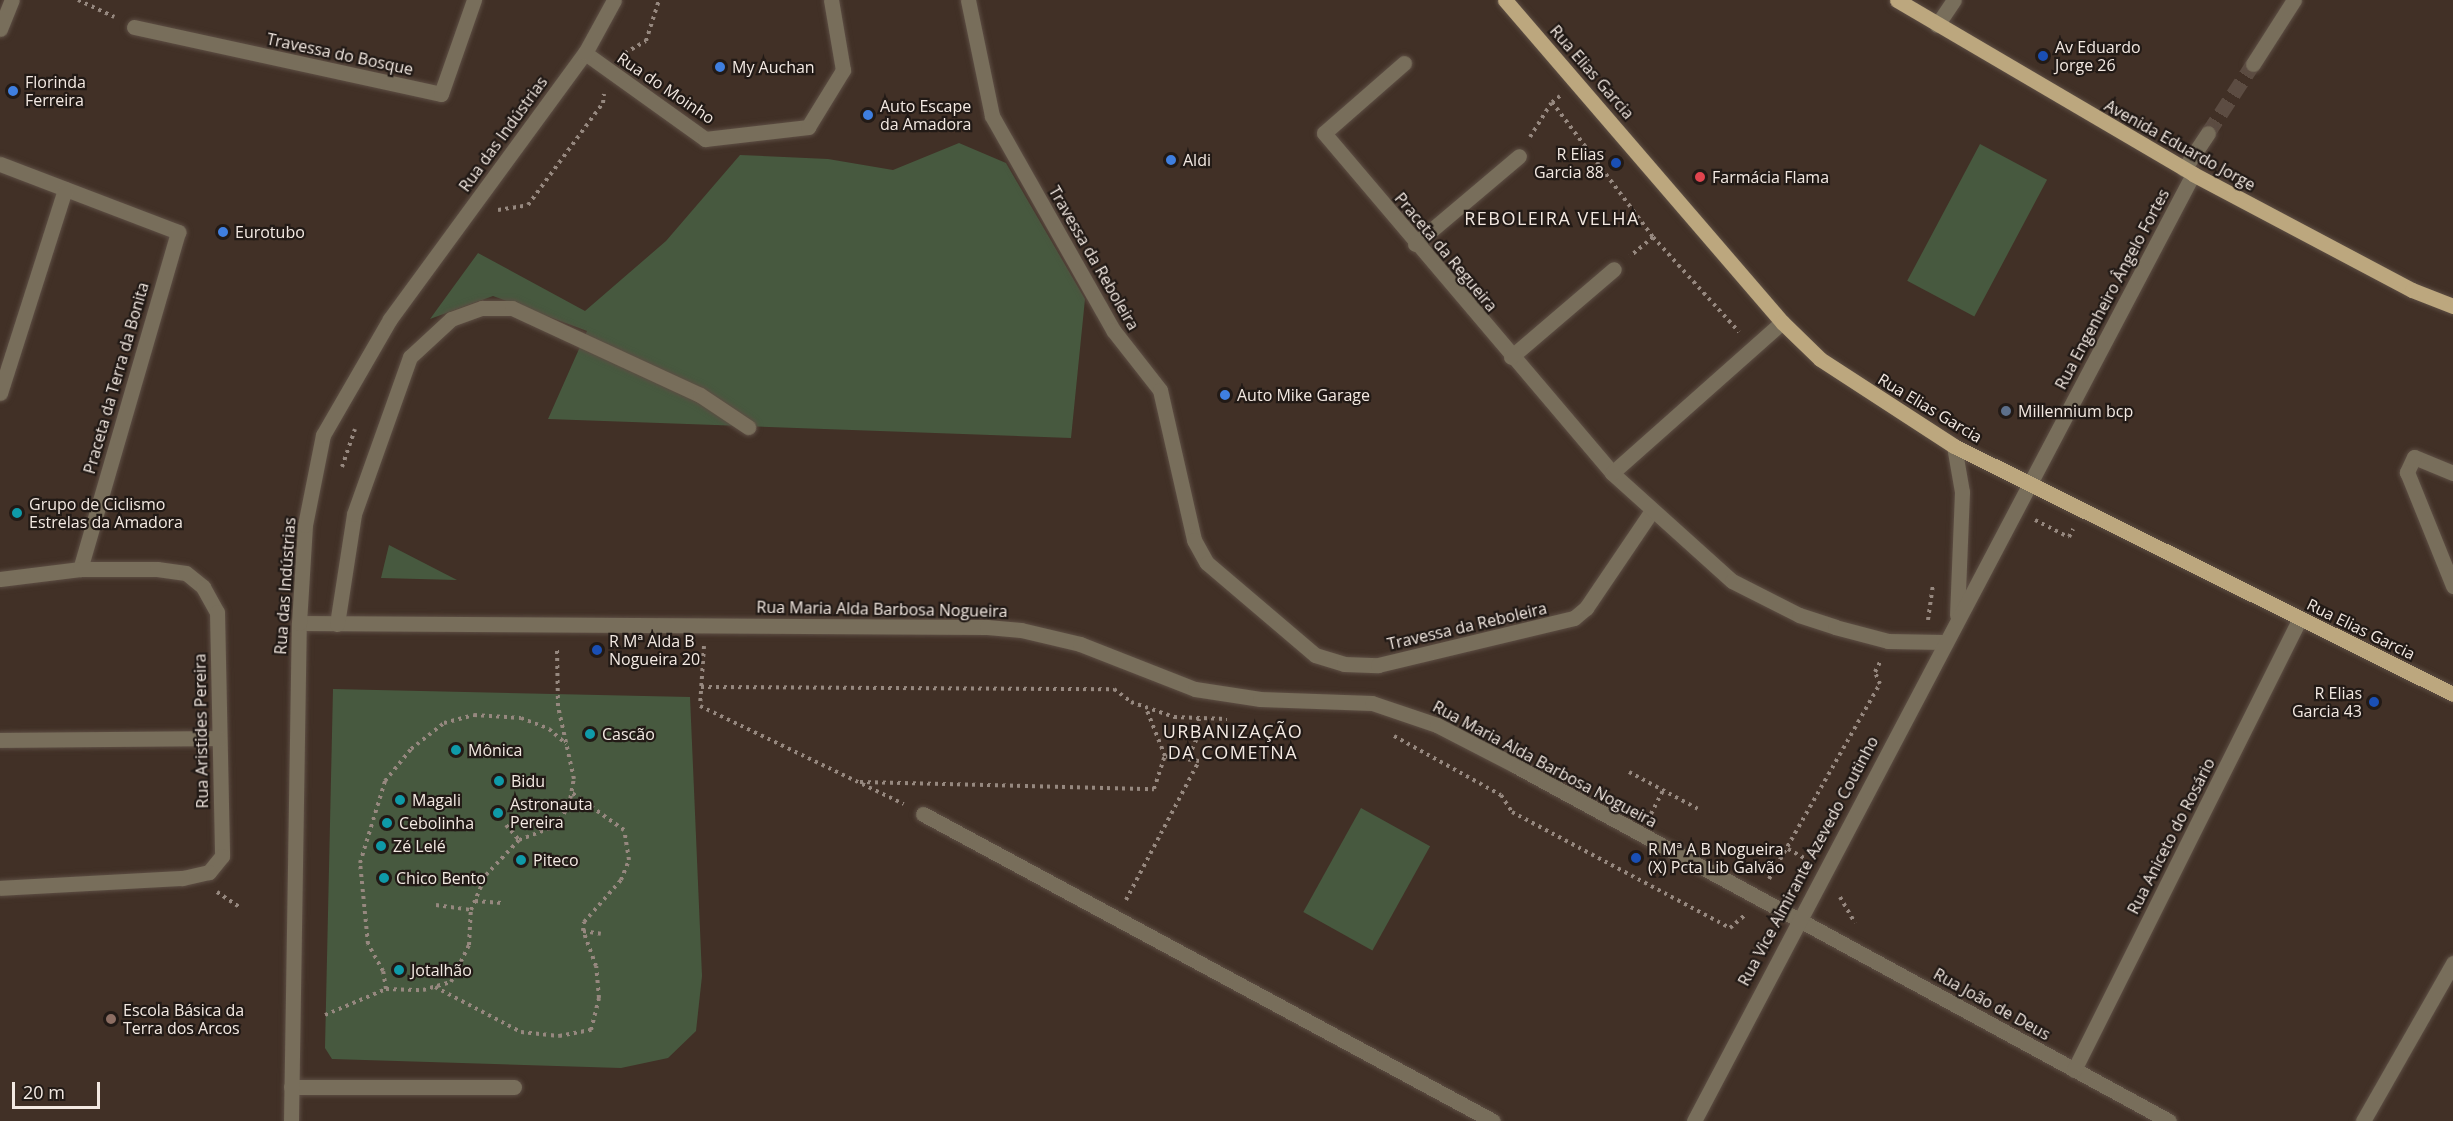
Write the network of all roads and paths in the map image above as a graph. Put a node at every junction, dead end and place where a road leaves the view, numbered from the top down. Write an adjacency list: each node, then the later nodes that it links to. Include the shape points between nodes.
1 (12, 0): 13 (street)
2 (78, 0): 12 (path)
3 (474, 0): 12 (street, Travessa do Bosque, via 441,94)
4 (614, 0): 14 (street, Rua das Indústrias)
5 (831, 0): 14 (street, Rua do Moinho, via 843,70 808,127 705,139)
6 (968, 0): 37 (street, Travessa da Reboleira, via 992,116 1113,330 1160,390 1194,540 1207,562 1315,655 1344,664 1378,665 1574,618 1586,608)
7 (1505, 0): 17 (main road, Rua Elias Garcia)
8 (1897, 0): 11 (main road, Avenida Eduardo Jorge)
9 (1954, 0): 11 (street)
10 (2294, 0): 16 (street)
11 (1937, 25): 22 (main road, Avenida Eduardo Jorge)
12 (134, 27)
13 (0, 29)
14 (585, 53): 44 (street, Rua das Indústrias, via 390,320 323,435 305,525)
15 (1404, 63): 25 (street, Praceta da Regueira, via 1324,133)
16 (2253, 64)
17 (1577, 82): 18 (path); 28 (main road, Rua Elias Garcia)
18 (1552, 102): 20 (path); 24 (path)
19 (2208, 132): 22 (street, Rua Engenheiro Ângelo Fortes)
20 (1519, 156): 25 (street)
21 (0, 164): 23 (street)
22 (2189, 172): 27 (main road, Avenida Eduardo Jorge, via 2412,290); 36 (street, Rua Engenheiro Ângelo Fortes)
23 (65, 189): 31 (street); 38 (street, Praceta da Terra da Bonita, via 178,231)
24 (1653, 237): 26 (path); 29 (path)
25 (1415, 244): 30 (street, Praceta da Regueira)
26 (1614, 269): 30 (street)
27 (2453, 306)
28 (1782, 322): 29 (street); 33 (main road, Rua Elias Garcia, via 1820,359)
29 (1753, 348): 34 (street)
30 (1510, 357): 34 (street, Praceta da Regueira)
31 (0, 393)
32 (748, 427): 45 (street, via 700,395 512,308 482,308 450,319 410,357 354,514)
33 (1954, 446): 36 (main road, Rua Elias Garcia); 42 (street, Rua Vice Almirante Azevedo Coutinho, via 1962,492)
34 (1611, 472): 37 (street, Praceta da Regueira)
35 (2453, 473): 41 (street, via 2414,457 2407,471)
36 (2030, 484): 42 (street, Rua Vice Almirante Azevedo Coutinho); 43 (main road, Rua Elias Garcia)
37 (1651, 512): 49 (street, Praceta da Regueira, via 1732,581 1799,615)
38 (80, 569): 39 (street, Rua Aristides Pereira); 57 (street, Rua Aristides Pereira, via 186,573 203,587 217,612)
39 (0, 579)
40 (1934, 579): 48 (path, via 1928,621)
41 (2453, 586)
42 (1957, 618): 50 (street, Rua Vice Almirante Azevedo Coutinho)
43 (2300, 618): 52 (main road, Rua Elias Garcia); 86 (street, Rua Aniceto do Rosário)
44 (299, 623): 45 (street, Rua Maria Alda Barbosa Nogueira); 87 (street, Rua das Indústrias)
45 (337, 624): 46 (street, Rua Maria Alda Barbosa Nogueira)
46 (558, 624): 47 (street, Rua Maria Alda Barbosa Nogueira); 59 (path, via 555,678)
47 (706, 624): 51 (path); 54 (street, Rua Maria Alda Barbosa Nogueira, via 1022,630 1080,644 1196,689 1260,699 1342,700)
48 (1920, 626)
49 (1888, 641): 50 (street, Praceta da Regueira); 69 (path, via 1875,672 1880,684)
50 (1944, 642): 78 (street, Rua Vice Almirante Azevedo Coutinho)
51 (701, 687): 53 (path, via 1114,689); 63 (path, via 700,706)
52 (2453, 694)
53 (1146, 707): 55 (path, via 1174,717); 60 (path)
54 (1399, 710): 77 (path, via 1391,734 1501,795 1512,812 1730,928); 78 (street, Rua Maria Alda Barbosa Nogueira, via 1516,766)
55 (1199, 719): 56 (path); 61 (path, via 1198,736)
56 (1239, 719)
57 (219, 738): 58 (street); 72 (street, Rua Aristides Pereira, via 222,856 209,872 182,878)
58 (0, 740)
59 (567, 744): 64 (path, via 574,778); 84 (path, via 549,729 521,718 474,715 444,723 411,749 385,781 360,863 368,944 383,971)
60 (1165, 756): 61 (path); 63 (path, via 1154,789)
61 (1189, 756): 79 (path, via 1199,761)
62 (1629, 772): 65 (path)
63 (860, 782): 66 (path)
64 (572, 793): 68 (path, via 569,806 555,826); 80 (path, via 624,830 629,861 621,880 593,910)
65 (1698, 809)
66 (923, 814): 79 (street)
67 (506, 825): 68 (path)
68 (519, 840): 73 (path, via 486,875)
69 (1788, 849): 70 (path); 71 (path)
70 (1811, 862)
71 (1767, 881)
72 (0, 888)
73 (475, 901): 74 (path); 76 (path)
74 (502, 903)
75 (436, 905): 76 (path)
76 (471, 910): 83 (path, via 469,945 451,982)
77 (1749, 910)
78 (1799, 917): 86 (street, Rua João de Deus); 91 (street, Rua Vice Almirante Azevedo Coutinho)
79 (1117, 918): 90 (street)
80 (583, 931): 81 (path); 83 (path, via 596,966 599,998 591,1030 559,1036 521,1032)
81 (601, 934)
82 (2453, 963): 93 (street)
83 (434, 987): 84 (path)
84 (386, 989): 85 (path)
85 (326, 1015)
86 (2074, 1070): 92 (street, Rua João de Deus)
87 (291, 1087): 88 (street); 89 (street, Rua das Indústrias)
88 (514, 1087)
89 (291, 1121)
90 (1493, 1121)
91 (1694, 1121)
92 (2169, 1121)
93 (2363, 1121)

